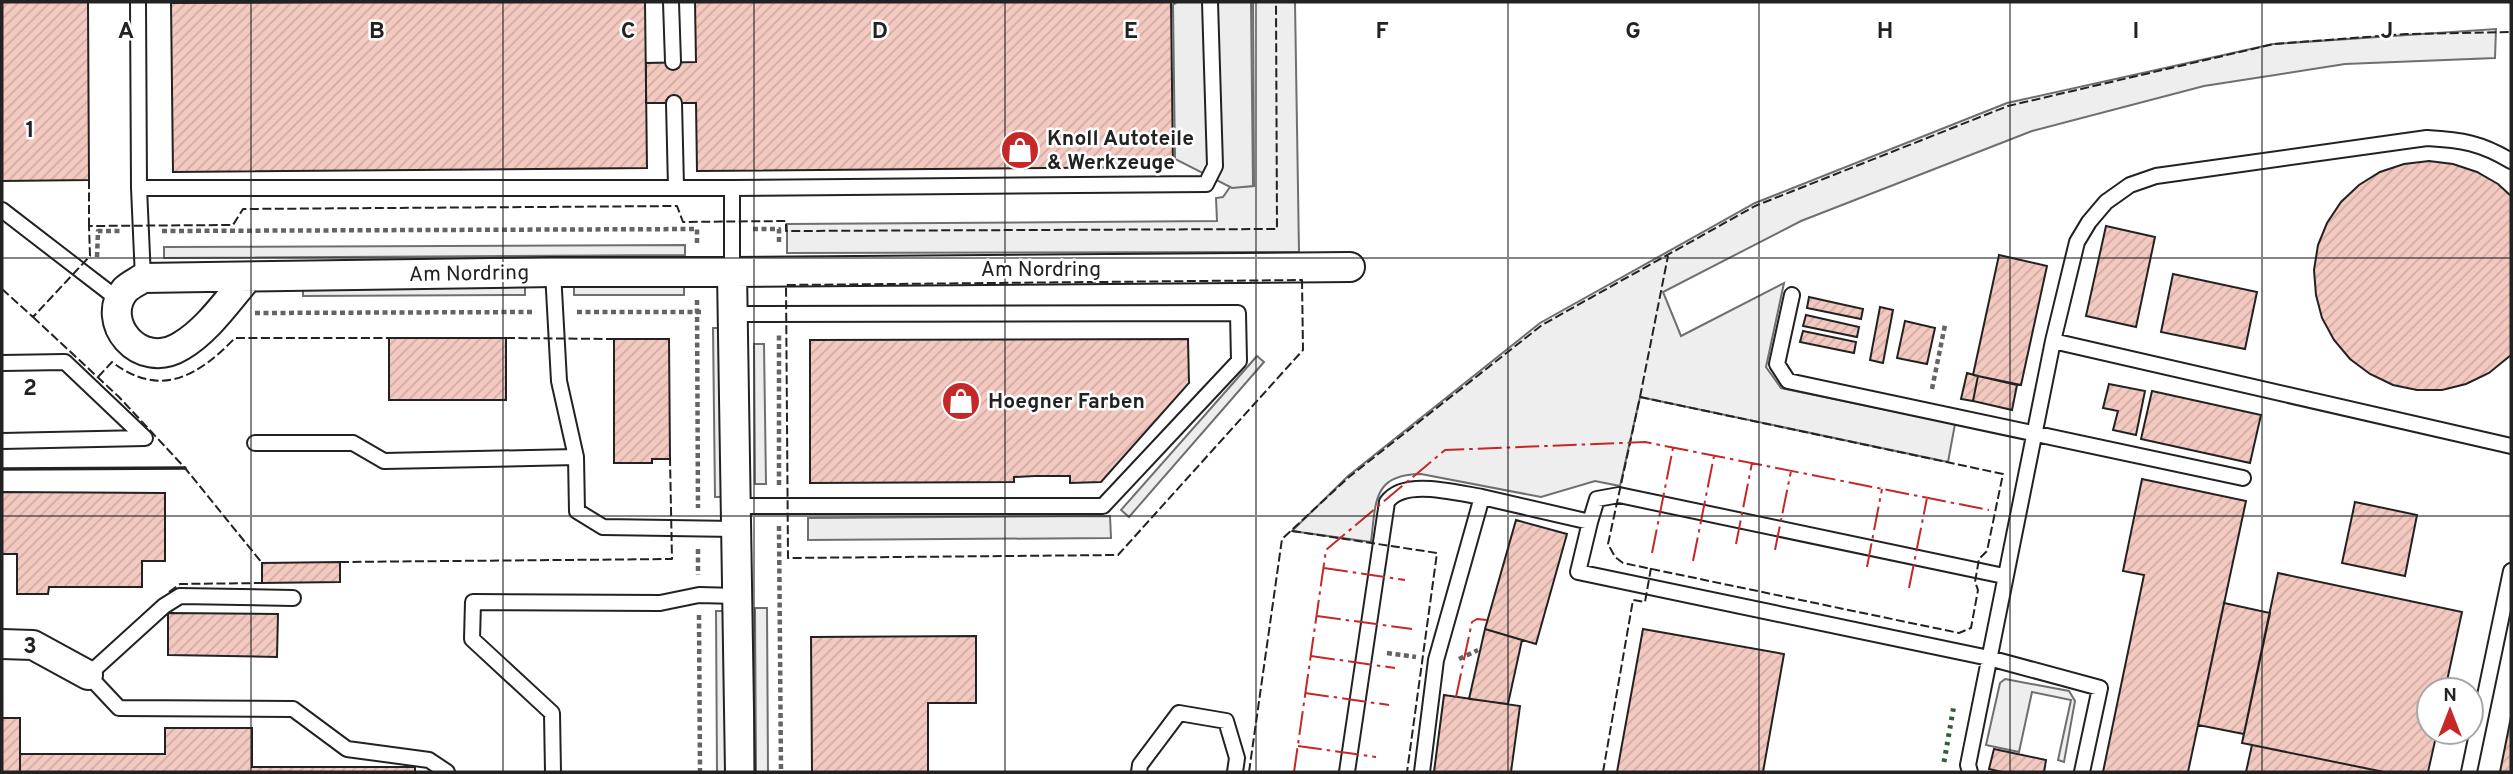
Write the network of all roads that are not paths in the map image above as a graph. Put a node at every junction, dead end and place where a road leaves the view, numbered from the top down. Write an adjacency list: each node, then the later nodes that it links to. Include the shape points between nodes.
1 (138, 2): 8 (lane)
2 (671, 2): 4 (lane)
3 (1210, 2): 9 (lane, via 1215,166 1206,184)
4 (673, 62)
5 (674, 103): 7 (lane)
6 (2511, 161): 19 (lane, via 2488,147 2427,138 2156,176 2130,185 2106,202 2077,242)
7 (676, 187): 8 (lane); 9 (lane)
8 (139, 188): 15 (lane)
9 (732, 188): 13 (lane)
10 (2, 210): 16 (lane)
11 (1350, 268): 13 (street, Am Nordring)
12 (553, 272): 13 (street, Am Nordring); 14 (street, Am Nordring); 25 (lane, via 559,381)
13 (732, 272): 18 (street)
14 (248, 276): 15 (street, Am Nordring); 16 (street, via 197,334 179,348 159,354 136,349 124,338)
15 (143, 278): 16 (street)
16 (108, 293)
17 (1792, 295): 21 (lane, via 1777,364 1788,381)
18 (733, 313): 28 (street); 28 (lane, via 1238,313 1239,361 1103,506 779,506)
19 (2053, 341): 21 (lane); 24 (lane)
20 (2, 363): 22 (lane, via 65,362 145,438)
21 (2034, 433): 26 (lane); 31 (lane)
22 (2, 441)
23 (255, 443): 25 (lane, via 353,443 384,461)
24 (2511, 446)
25 (576, 457): 28 (lane, via 577,511 603,527 698,529)
26 (2243, 478)
27 (1482, 496): 29 (lane); 42 (lane, via 1411,488 1392,495 1387,502); 43 (lane, via 1436,660)
28 (736, 517): 32 (street)
29 (1590, 522): 31 (lane, via 1597,499 1619,495); 35 (lane, via 1578,572)
30 (2511, 571): 46 (lane)
31 (2004, 576): 35 (lane)
32 (737, 596): 38 (lane, via 699,595 660,604 473,603 472,639 552,713); 39 (street)
33 (293, 598): 36 (lane, via 180,596)
34 (2, 644): 36 (street, via 33,645)
35 (1989, 658): 44 (lane); 45 (lane, via 2100,688)
36 (88, 675): 37 (lane, via 119,708 293,709 347,749 429,760)
37 (447, 772)
38 (553, 772)
39 (740, 772)
40 (1139, 772): 41 (lane, via 1179,713 1226,721 1237,758)
41 (1235, 772)
42 (1347, 772)
43 (1422, 772)
44 (1969, 772)
45 (2082, 772)
46 (2469, 772)

